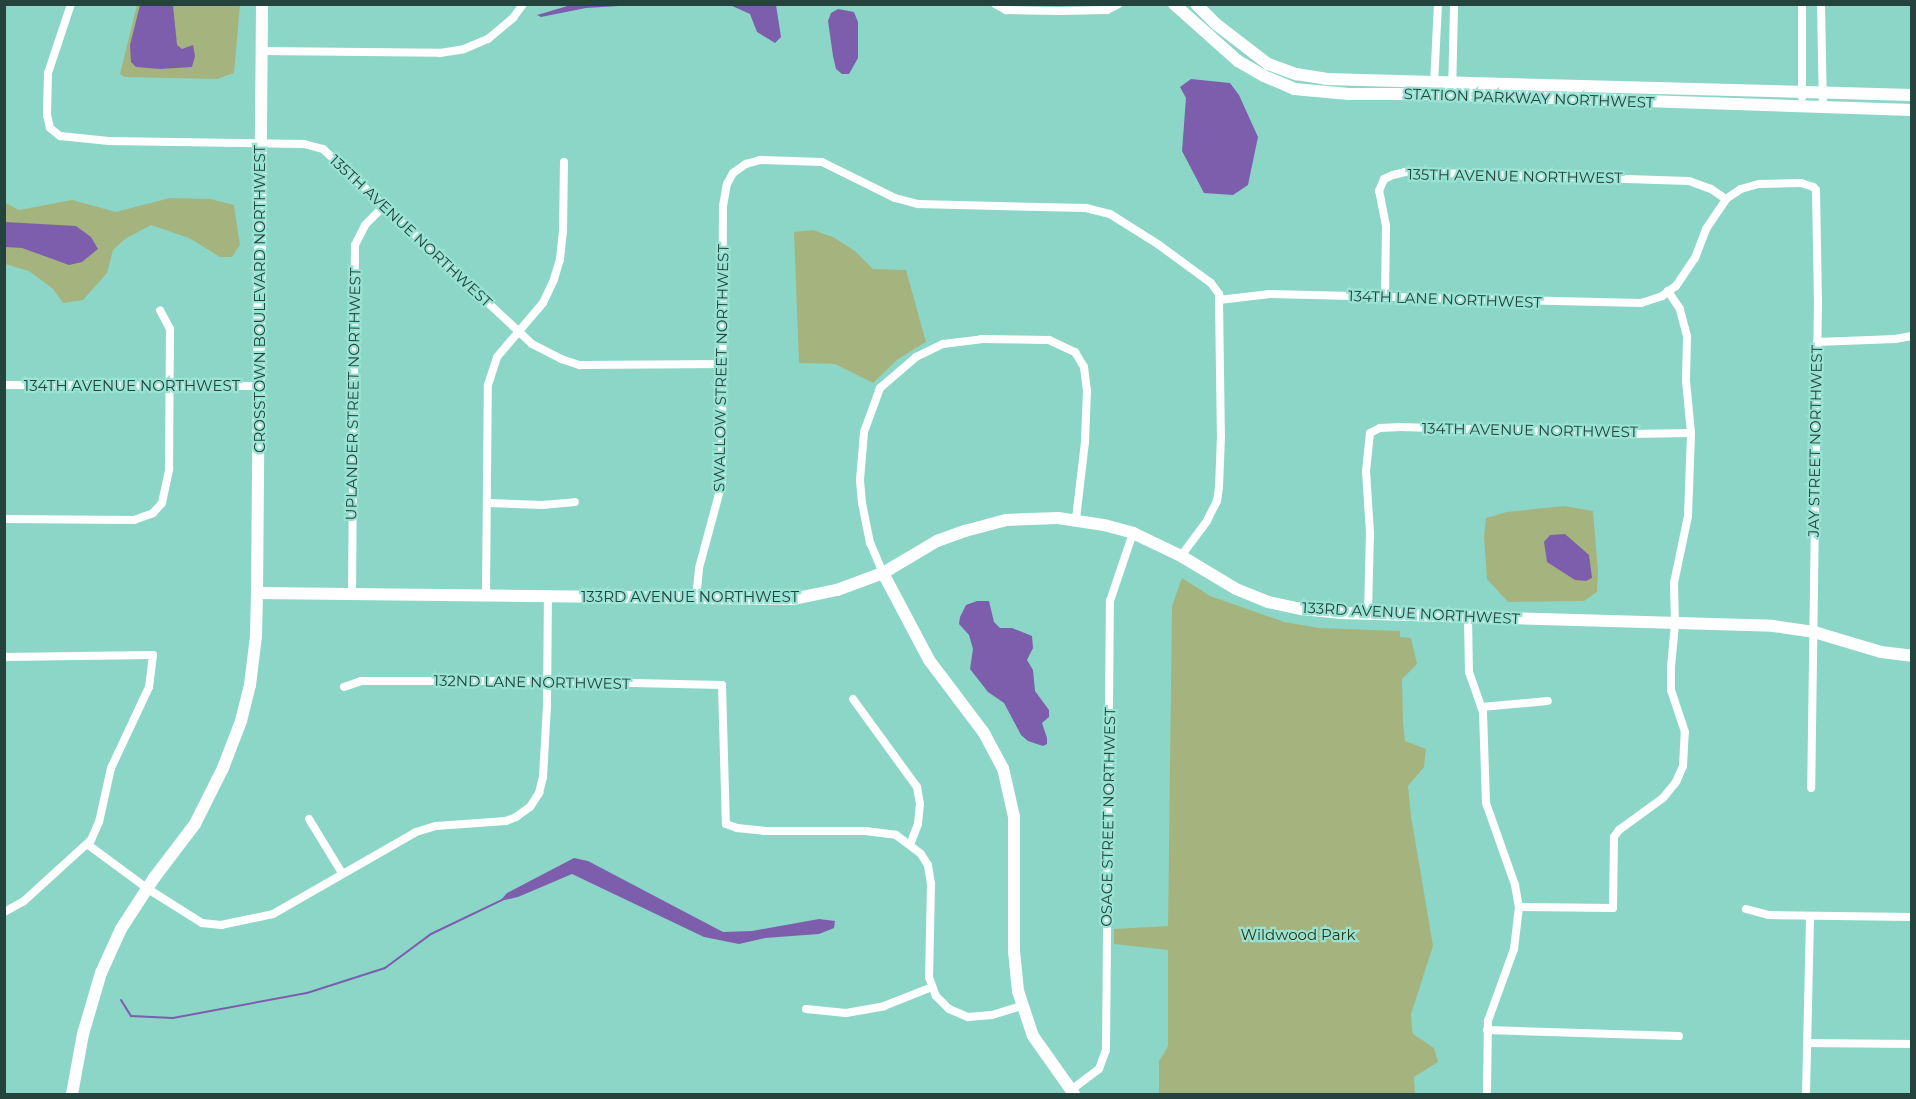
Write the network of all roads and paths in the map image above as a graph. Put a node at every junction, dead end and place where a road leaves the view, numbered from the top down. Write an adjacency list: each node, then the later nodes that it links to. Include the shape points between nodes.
1 (71, 4): 23 (street, 135TH AVENUE NORTHWEST, via 48,72 47,115 50,128 60,136)
2 (262, 4): 12 (street, CROSSTOWN BOULEVARD NORTHWEST)
3 (523, 4): 12 (street, via 488,39 464,49 440,53)
4 (995, 4): 5 (street, via 1005,10 1058,11 1107,10)
5 (1119, 4)
6 (1174, 4): 18 (street, STATION PARKWAY NORTHWEST, via 1238,61 1264,76 1294,89)
7 (1196, 4): 13 (street, STATION PARKWAY NORTHWEST, via 1268,64 1296,74)
8 (1438, 4): 14 (street)
9 (1454, 4): 15 (street)
10 (1802, 4): 16 (street)
11 (1821, 4): 17 (street)
12 (262, 51): 23 (street, CROSSTOWN BOULEVARD NORTHWEST)
13 (1349, 79): 14 (street, STATION PARKWAY NORTHWEST); 18 (street)
14 (1434, 88): 15 (street, STATION PARKWAY NORTHWEST); 18 (street, STATION PARKWAY NORTHWEST)
15 (1452, 89): 16 (street, STATION PARKWAY NORTHWEST); 20 (street, STATION PARKWAY NORTHWEST)
16 (1802, 91): 17 (street, STATION PARKWAY NORTHWEST); 20 (street)
17 (1821, 91): 19 (street, STATION PARKWAY NORTHWEST); 21 (street)
18 (1349, 93)
19 (1911, 95)
20 (1801, 107): 21 (street, STATION PARKWAY NORTHWEST)
21 (1823, 108): 22 (street, STATION PARKWAY NORTHWEST)
22 (1911, 110)
23 (262, 142): 26 (street, 135TH AVENUE NORTHWEST, via 323,148); 37 (street, CROSSTOWN BOULEVARD NORTHWEST)
24 (564, 162): 31 (street, via 560,259 543,303)
25 (1726, 199): 27 (street, via 1706,229 1690,266); 28 (street, 135TH AVENUE NORTHWEST, via 1689,181 1405,172 1393,175 1384,179 1379,191 1386,226); 33 (street, JAY STREET NORTHWEST, via 1741,189 1778,182 1802,183 1816,190)
26 (384, 206): 31 (street, 135TH AVENUE NORTHWEST); 47 (street, UPLANDER STREET NORTHWEST, via 365,225 355,245)
27 (1668, 291): 28 (street, 134TH LANE NORTHWEST, via 1641,303 1612,304); 38 (street, via 1680,309 1687,336)
28 (1385, 297): 29 (street, 134TH LANE NORTHWEST, via 1270,294)
29 (1219, 300): 34 (street, SWALLOW STREET NORTHWEST, via 1211,283 1110,214 1086,208 918,204 896,198 822,162 760,159 732,173 723,206); 44 (street, via 1221,436 1217,501)
30 (160, 310): 36 (street, via 170,329)
31 (518, 332): 34 (street, 135TH AVENUE NORTHWEST, via 532,344 580,365); 40 (street, via 497,357 488,385)
32 (1911, 336): 33 (street)
33 (1817, 342): 54 (street, JAY STREET NORTHWEST)
34 (723, 364): 50 (street, SWALLOW STREET NORTHWEST, via 722,483 699,568)
35 (4, 385): 36 (street, 134TH AVENUE NORTHWEST)
36 (170, 386): 37 (street, 134TH AVENUE NORTHWEST); 41 (street, via 170,469 162,503 153,513 134,520)
37 (260, 386): 46 (street, CROSSTOWN BOULEVARD NORTHWEST)
38 (1691, 433): 51 (street, 134TH AVENUE NORTHWEST, via 1380,428 1370,434 1366,471 1370,533); 53 (street, via 1688,516 1674,583)
39 (575, 502): 40 (street)
40 (488, 503): 48 (street)
41 (4, 519)
42 (1076, 519): 43 (street, 133RD AVENUE NORTHWEST); 45 (street, 133RD AVENUE NORTHWEST, via 1025,519 977,527 937,541); 45 (street, via 1085,442 1085,375 1075,352 1049,340 981,339 943,344 899,370 880,388 864,432 860,480 870,543)
43 (1133, 533): 44 (street, 133RD AVENUE NORTHWEST); 80 (street, OSAGE STREET NORTHWEST, via 1110,601 1106,1050 1099,1069)
44 (1181, 556): 51 (street, 133RD AVENUE NORTHWEST, via 1236,589 1268,602 1302,609)
45 (883, 573): 50 (street, 133RD AVENUE NORTHWEST, via 837,590 793,599); 74 (street, via 929,660 996,753 1007,780 1014,817 1015,974)
46 (257, 592): 47 (street, 133RD AVENUE NORTHWEST); 67 (street, CROSSTOWN BOULEVARD NORTHWEST, via 250,685 241,721 195,824)
47 (352, 592): 48 (street, 133RD AVENUE NORTHWEST)
48 (486, 595): 49 (street, 133RD AVENUE NORTHWEST)
49 (548, 596): 50 (street, 133RD AVENUE NORTHWEST); 57 (street)
50 (696, 598)
51 (1368, 613): 52 (street, 133RD AVENUE NORTHWEST)
52 (1468, 617): 53 (street, 133RD AVENUE NORTHWEST); 61 (street, via 1469,672)
53 (1675, 624): 54 (street, 133RD AVENUE NORTHWEST, via 1773,626); 68 (street, via 1671,690 1685,732 1683,766 1663,798 1614,837 1613,908)
54 (1814, 632): 55 (street, 133RD AVENUE NORTHWEST, via 1881,652); 62 (street, JAY STREET NORTHWEST)
55 (1911, 656)
56 (4, 657): 64 (street, via 153,655 149,687 111,768 99,822)
57 (547, 681): 58 (street, 132ND LANE NORTHWEST, via 361,681); 65 (street, 132ND LANE NORTHWEST, via 722,686 726,824 764,831 881,832); 66 (street, via 543,777 539,793 526,810 506,821 436,826 416,832)
58 (344, 687)
59 (853, 699): 65 (street, via 917,788 918,824)
60 (1548, 701): 61 (street)
61 (1481, 707): 68 (street, via 1486,803)
62 (1811, 788)
63 (309, 819): 66 (street)
64 (87, 844): 67 (street); 70 (street, via 24,900)
65 (910, 844): 73 (street, via 928,865 931,884)
66 (342, 873): 67 (street, via 273,914 221,925 202,922)
67 (148, 889): 81 (street, CROSSTOWN BOULEVARD NORTHWEST, via 121,929 101,973 83,1034)
68 (1519, 907): 76 (street, via 1514,949 1495,994)
69 (1746, 909): 71 (street, via 1768,915)
70 (4, 912)
71 (1810, 916): 72 (street); 78 (street)
72 (1911, 917)
73 (932, 987): 74 (street, via 943,1004 968,1017); 75 (street, via 865,1010 846,1013)
74 (1021, 1006): 80 (street, via 1033,1036)
75 (806, 1009)
76 (1487, 1030): 77 (street); 82 (street)
77 (1679, 1036)
78 (1807, 1043): 79 (street); 83 (street)
79 (1911, 1044)
80 (1072, 1092)
81 (72, 1095)
82 (1487, 1095)
83 (1806, 1095)

